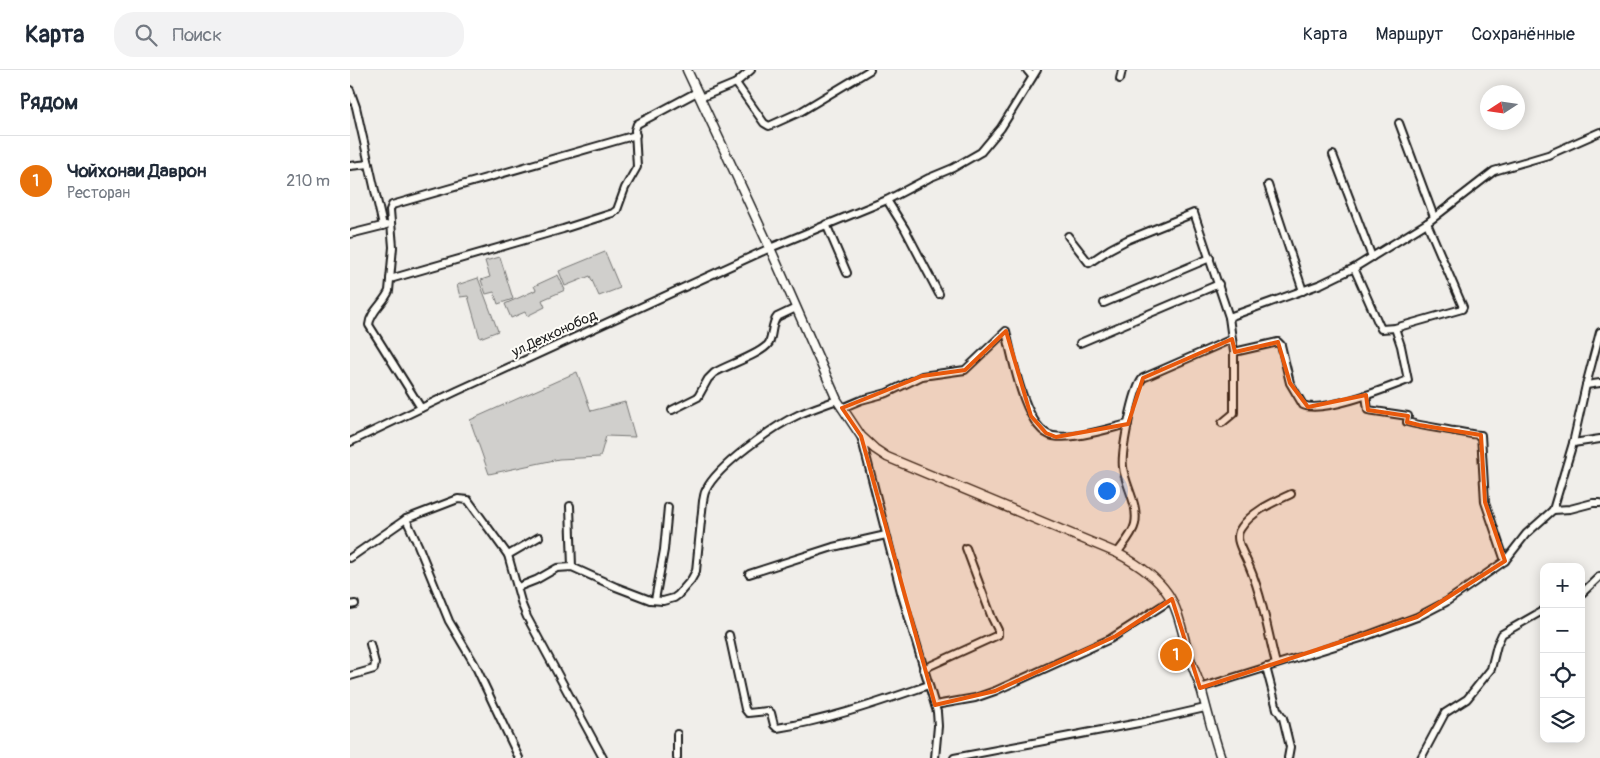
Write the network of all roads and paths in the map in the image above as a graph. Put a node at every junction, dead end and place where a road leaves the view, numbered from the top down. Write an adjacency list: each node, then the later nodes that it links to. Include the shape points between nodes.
1 (687, 70): 11 (main road)
2 (751, 70): 9 (street)
3 (870, 70): 9 (street, via 800,112 769,126)
4 (1027, 70): 7 (street)
5 (1037, 70): 7 (street, ул.Дехконобод)
6 (1122, 70): 8 (street)
7 (1032, 76): 20 (street, ул.Дехконобод, via 1001,128 981,152)
8 (1120, 79)
9 (736, 82): 11 (street)
10 (350, 90): 12 (street)
11 (699, 95): 15 (street, via 637,124); 28 (main road)
12 (353, 108): 17 (street)
13 (1399, 123): 21 (street)
14 (1600, 132): 21 (street, via 1548,155 1494,170)
15 (636, 135): 23 (street, via 392,205); 33 (street, via 637,166 613,213)
16 (1333, 155): 29 (street)
17 (369, 164): 18 (street); 25 (street)
18 (350, 166)
19 (1268, 185): 35 (street)
20 (887, 200): 24 (street, ул.Дехконобод); 36 (street, via 906,229)
21 (1434, 217): 22 (street)
22 (1427, 223): 29 (street); 40 (street, via 1463,307)
23 (392, 224): 25 (street); 33 (street)
24 (826, 224): 28 (street, ул.Дехконобод); 32 (street)
25 (383, 226): 26 (street)
26 (350, 234)
27 (1068, 236): 30 (street, via 1089,263 1127,240 1194,213)
28 (770, 248): 38 (main road); 49 (street, ул.Дехконобод)
29 (1372, 257): 31 (street)
30 (1210, 258): 34 (street); 37 (street)
31 (1354, 268): 35 (street); 40 (street, via 1379,328)
32 (847, 273)
33 (390, 279): 49 (street, via 387,296 371,317 369,325)
34 (1218, 284): 39 (street); 43 (street)
35 (1304, 291): 39 (street)
36 (939, 294)
37 (1104, 302)
38 (796, 308): 48 (main road); 51 (street, via 774,319 770,339 764,348 714,373 698,397)
39 (1229, 317): 42 (street)
40 (1395, 328): 47 (street, via 1408,380)
41 (1600, 332): 46 (street)
42 (1232, 339): 44 (street); 53 (street, via 1143,378)
43 (1080, 343)
44 (1234, 352): 47 (street, via 1280,342 1290,383 1303,405 1308,407 1337,404); 52 (street, via 1234,413)
45 (1600, 383): 46 (street)
46 (1586, 385): 57 (street)
47 (1366, 395): 70 (street, via 1368,410 1408,416 1407,422 1419,425 1481,435 1485,502)
48 (837, 400): 50 (main road); 76 (street, via 782,424 739,454 709,484 705,491 696,571 674,598)
49 (421, 408): 56 (street, ул.Дехконобод)
50 (842, 408): 53 (street, via 887,393 922,376 965,370 1006,332 1031,416 1046,433 1056,437 1070,436); 54 (main road)
51 (672, 410)
52 (1222, 423)
53 (1128, 424): 67 (street, via 1122,466 1133,500 1135,523)
54 (861, 436): 64 (street); 67 (main road, via 887,457)
55 (1600, 439): 57 (street)
56 (350, 442)
57 (1573, 443): 62 (street)
58 (1291, 494): 81 (street, via 1264,506 1240,528 1238,535 1256,586)
59 (1600, 503): 62 (street)
60 (570, 506): 71 (street)
61 (668, 507): 76 (street)
62 (1553, 510): 70 (street, via 1526,534)
63 (406, 519): 68 (street, via 458,499 468,500); 69 (street); 90 (street, via 449,621 475,665)
64 (886, 535): 72 (street, via 833,547); 83 (street)
65 (539, 537): 68 (street)
66 (966, 548): 83 (street, via 998,635)
67 (1117, 553): 77 (main road, via 1156,580)
68 (508, 554): 74 (street)
69 (350, 558)
70 (1505, 561): 81 (street, via 1446,602 1417,617)
71 (572, 567): 74 (street, via 557,568); 76 (street, via 616,588)
72 (749, 574)
73 (1600, 576): 75 (street)
74 (518, 588): 91 (street, via 527,617)
75 (1585, 590)
76 (655, 600)
77 (1171, 600): 86 (main road); 87 (street, via 1116,636 1013,684 975,698)
78 (1540, 612): 97 (street, via 1502,634 1491,669 1467,700 1445,713)
79 (729, 635): 85 (street, via 745,709 748,713 767,711 777,728 884,701)
80 (370, 644): 84 (street, via 374,668)
81 (1276, 664): 82 (street)
82 (1266, 667): 86 (street); 96 (street, via 1288,737)
83 (923, 669): 85 (street)
84 (350, 676)
85 (928, 685): 87 (street)
86 (1200, 688): 88 (main road)
87 (935, 705): 93 (street, via 938,726)
88 (1205, 708): 94 (street); 95 (main road)
89 (677, 734): 92 (street)
90 (519, 758)
91 (603, 758)
92 (677, 758)
93 (935, 758)
94 (954, 758)
95 (1221, 758)
96 (1288, 758)
97 (1421, 758)

